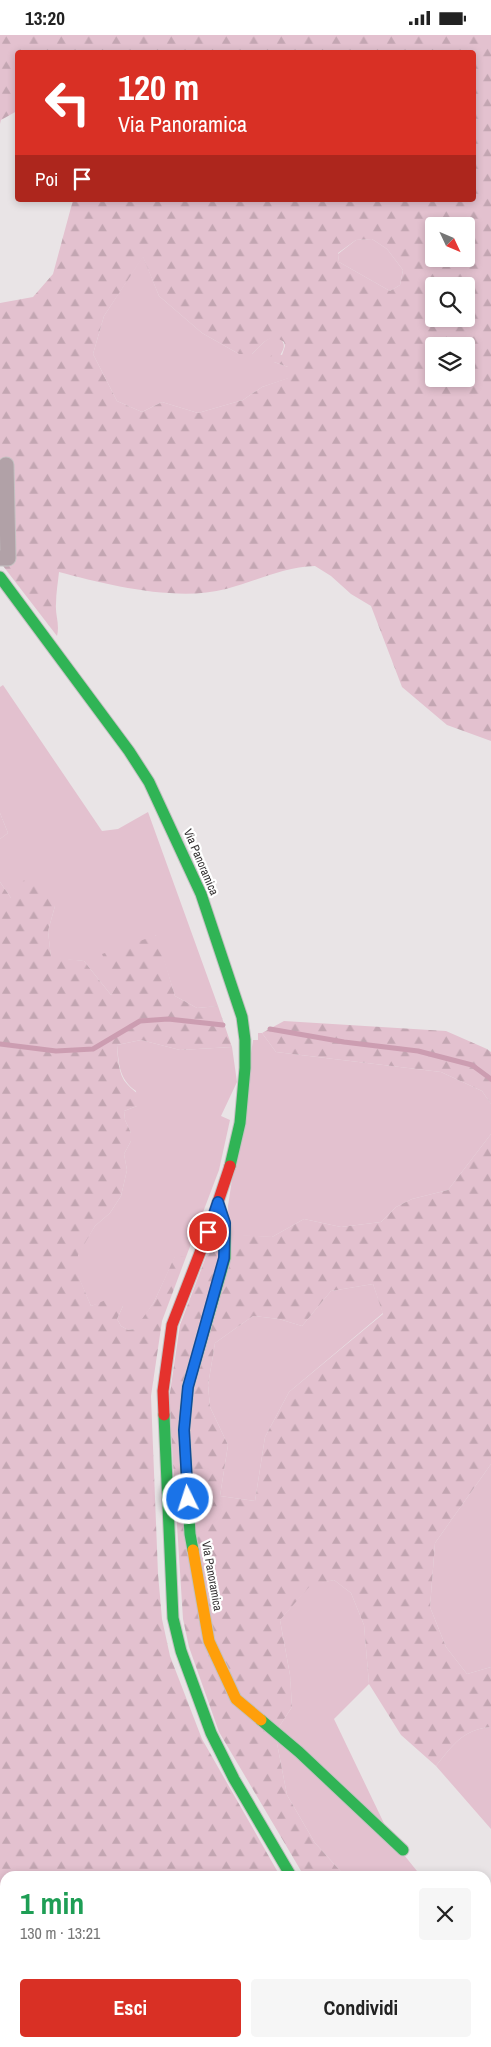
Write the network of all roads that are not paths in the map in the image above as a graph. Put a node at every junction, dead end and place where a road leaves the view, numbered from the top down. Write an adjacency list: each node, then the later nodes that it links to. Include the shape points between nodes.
1 (6, 465): 2 (street, via 8,558)
2 (0, 558)
3 (0, 577): 4 (street, Via Panoramica, via 149,782 202,894 242,1017 245,1040 240,1123)
4 (218, 1202): 5 (street, Via Panoramica, via 225,1223 224,1258 188,1387 184,1430 190,1534 209,1641 236,1699 299,1752); 6 (street, Via Panoramica, via 172,1325 162,1391 173,1617 181,1651 211,1733)
5 (403, 1850)
6 (288, 1871)

